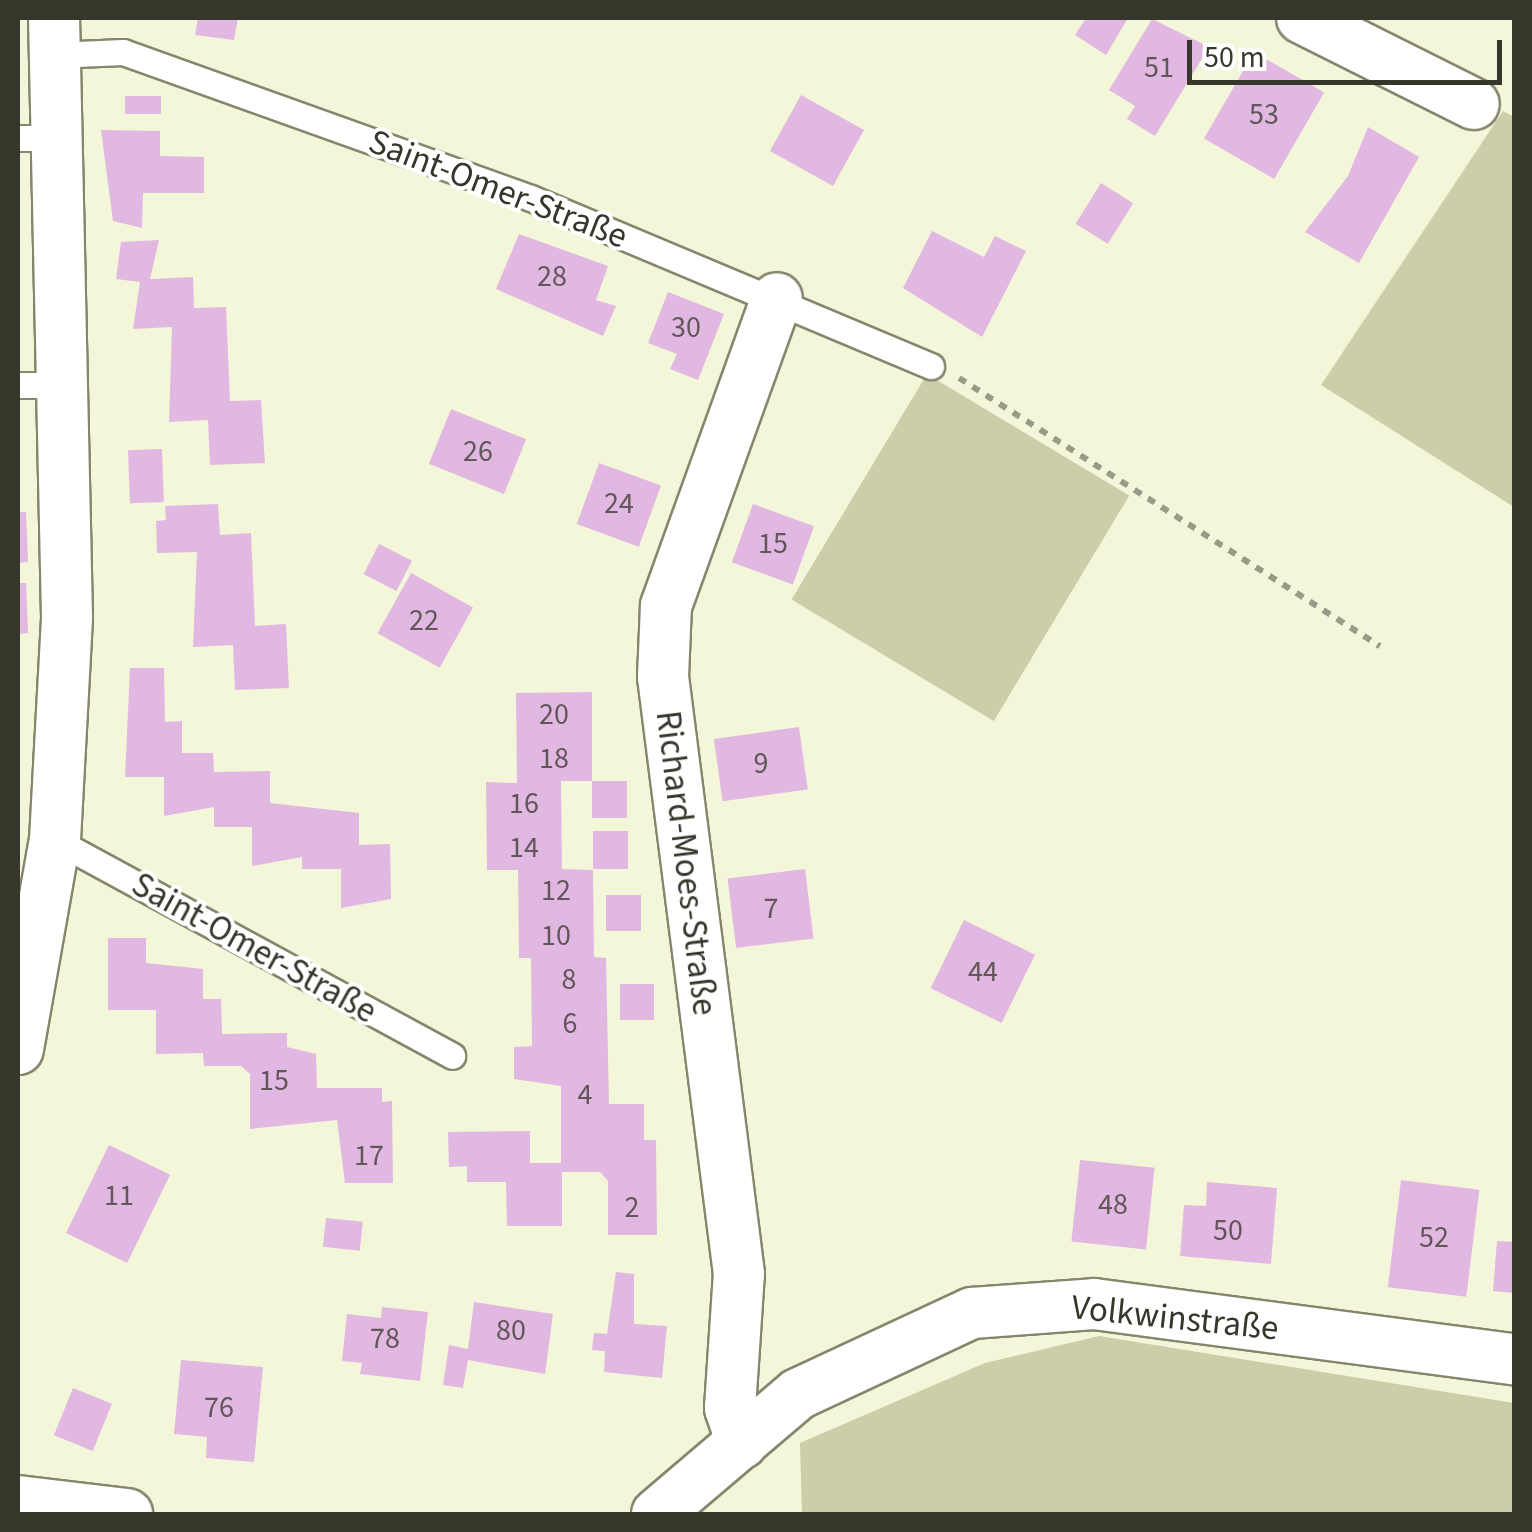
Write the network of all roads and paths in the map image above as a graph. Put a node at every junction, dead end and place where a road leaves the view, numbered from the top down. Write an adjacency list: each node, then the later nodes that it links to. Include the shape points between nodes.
1 (1302, 18): 3 (street)
2 (54, 36): 4 (street, Saint-Omer-Straße); 5 (lane, Saint-Omer-Straße, via 123,52 531,198)
3 (1474, 104)
4 (35, 138): 7 (street, Saint-Omer-Straße)
5 (777, 298): 6 (lane, Saint-Omer-Straße); 14 (street, Richard-Moes-Straße, via 666,606 663,677 740,1274 730,1408)
6 (932, 366): 8 (path, via 1177,510)
7 (39, 385): 9 (street, Saint-Omer-Straße)
8 (1380, 646)
9 (40, 724): 10 (street, Saint-Omer-Straße)
10 (55, 840): 11 (street, Saint-Omer-Straße); 12 (lane, Saint-Omer-Straße)
11 (18, 1049)
12 (452, 1056)
13 (1514, 1359): 14 (street, Volkwinstraße, via 1094,1304 972,1313 854,1361)
14 (742, 1443): 17 (street, Volkwinstraße)
15 (18, 1502): 16 (street)
16 (127, 1514)
17 (657, 1514)

